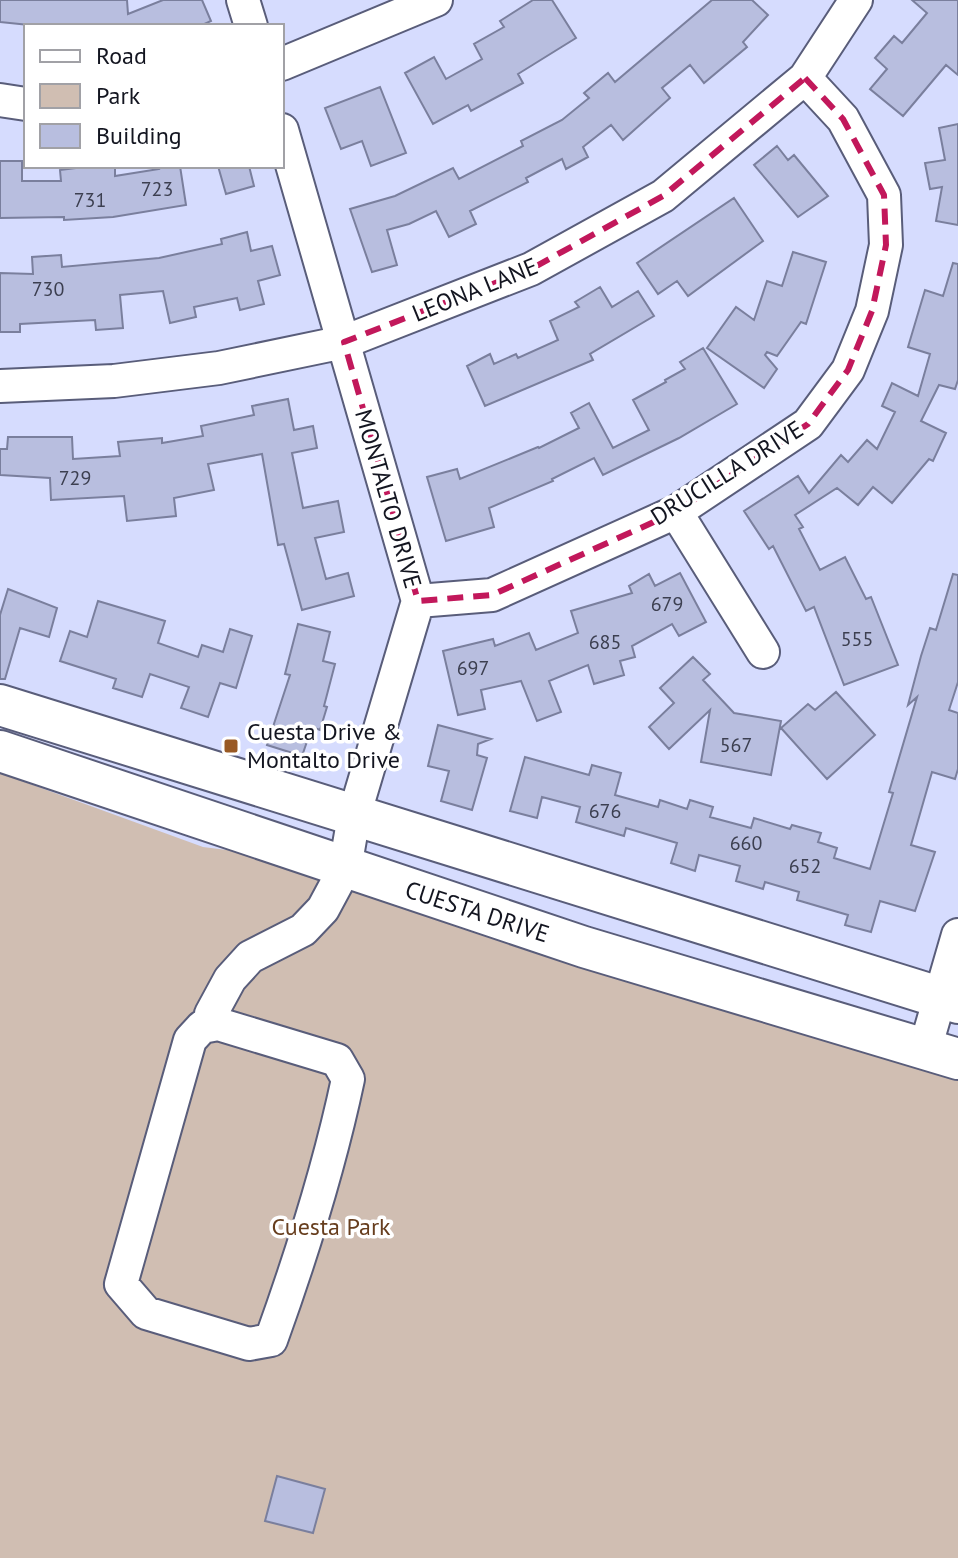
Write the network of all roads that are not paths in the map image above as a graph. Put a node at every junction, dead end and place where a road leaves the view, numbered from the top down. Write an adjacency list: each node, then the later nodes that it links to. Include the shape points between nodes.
1 (243, 0): 4 (street)
2 (436, 0): 5 (street)
3 (856, 0): 6 (street, LEONA LANE)
4 (250, 24)
5 (284, 63)
6 (805, 78): 10 (street, LEONA LANE, via 663,196 531,269); 12 (street, DRUCILLA DRIVE, via 843,119 884,195 886,245 872,311 848,370 808,424)
7 (0, 100): 8 (street)
8 (24, 104)
9 (284, 137): 10 (street, MONTALTO DRIVE)
10 (344, 342): 11 (street, LEONA LANE, via 219,368); 13 (street, MONTALTO DRIVE)
11 (0, 386)
12 (676, 512): 13 (street, DRUCILLA DRIVE, via 492,595); 14 (street)
13 (418, 601): 17 (street, MONTALTO DRIVE)
14 (763, 652)
15 (0, 705): 17 (main road)
16 (0, 751): 18 (main road, CUESTA DRIVE)
17 (354, 816): 18 (street, MONTALTO DRIVE); 20 (main road)
18 (345, 868): 21 (street, MONTALTO DRIVE, via 323,909 303,930 250,957 230,979 211,1014); 22 (main road, CUESTA DRIVE, via 584,947)
19 (958, 935): 20 (street)
20 (949, 1001): 22 (street)
21 (218, 1024): 21 (street, via 337,1060 348,1079 295,1273 271,1340 259,1344 146,1313 121,1284 190,1040 202,1027)
22 (941, 1054)

